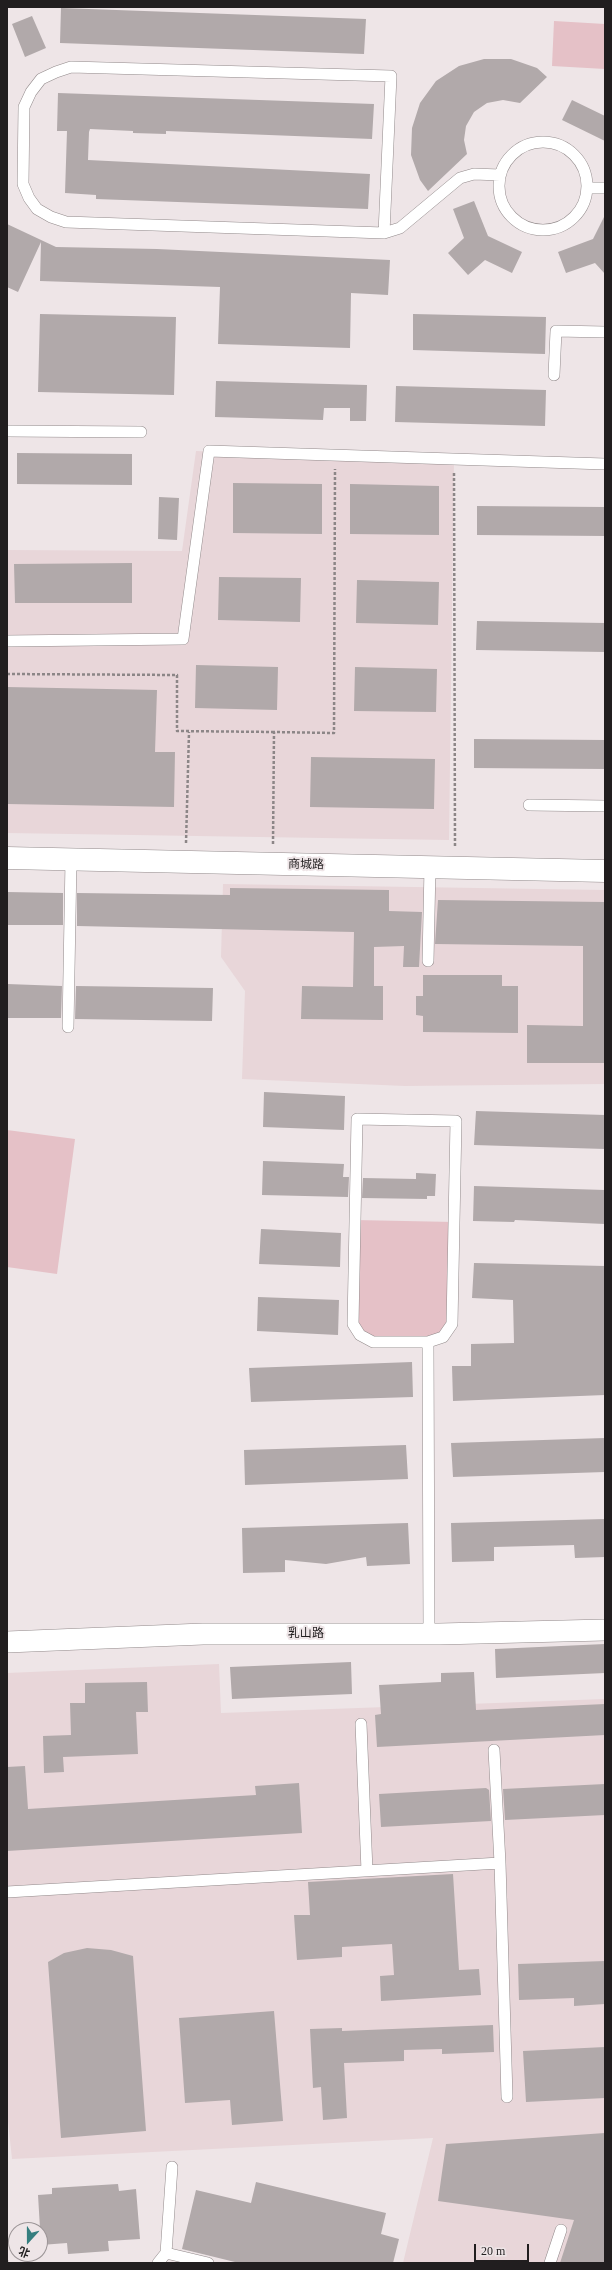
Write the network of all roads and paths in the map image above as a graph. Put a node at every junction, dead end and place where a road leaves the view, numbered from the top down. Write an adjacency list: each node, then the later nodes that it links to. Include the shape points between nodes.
1 (500, 176): 2 (lane, via 510,156 521,147 534,142 548,142 563,146 576,155 584,168); 2 (lane, via 499,196 505,209 520,224 540,231 555,229 569,223 580,212); 4 (lane, via 474,174 460,178 400,228)
2 (588, 188): 3 (lane)
3 (605, 188)
4 (384, 233): 4 (lane, via 66,222 51,217 37,209 23,184 24,107 41,79 71,67 391,76)
5 (605, 332): 6 (lane, via 556,331)
6 (554, 375)
7 (7, 431): 8 (lane)
8 (142, 432)
9 (335, 455): 10 (lane); 12 (lane, via 209,451 183,639); 15 (path, via 334,732)
10 (454, 459): 11 (lane); 23 (path)
11 (605, 464)
12 (7, 641)
13 (7, 674): 14 (path, via 177,675 177,731)
14 (189, 732): 15 (path); 20 (path)
15 (274, 732): 21 (path)
16 (529, 805): 17 (lane)
17 (605, 806)
18 (7, 858): 19 (street, 商城路)
19 (71, 860): 20 (street, 商城路); 26 (lane)
20 (186, 862): 21 (street, 商城路)
21 (273, 864): 22 (street, 商城路)
22 (430, 868): 23 (street, 商城路); 25 (lane)
23 (456, 868): 24 (street, 商城路)
24 (605, 871)
25 (428, 961)
26 (68, 1027)
27 (428, 1342): 27 (lane, via 443,1337 452,1324 456,1121 357,1120 353,1324 360,1335 373,1342); 29 (lane)
28 (605, 1630): 29 (street, 乳山路)
29 (429, 1634): 30 (street, 乳山路, via 203,1634)
30 (7, 1642)
31 (361, 1724): 34 (lane)
32 (494, 1750): 33 (lane)
33 (500, 1863): 34 (lane); 36 (lane)
34 (367, 1871): 35 (lane)
35 (7, 1892)
36 (507, 2097)
37 (172, 2167): 39 (lane)
38 (561, 2230): 44 (lane)
39 (166, 2253): 42 (lane); 43 (lane)
40 (7, 2260): 41 (path)
41 (7, 2263)
42 (158, 2263)
43 (208, 2263)
44 (550, 2263)

